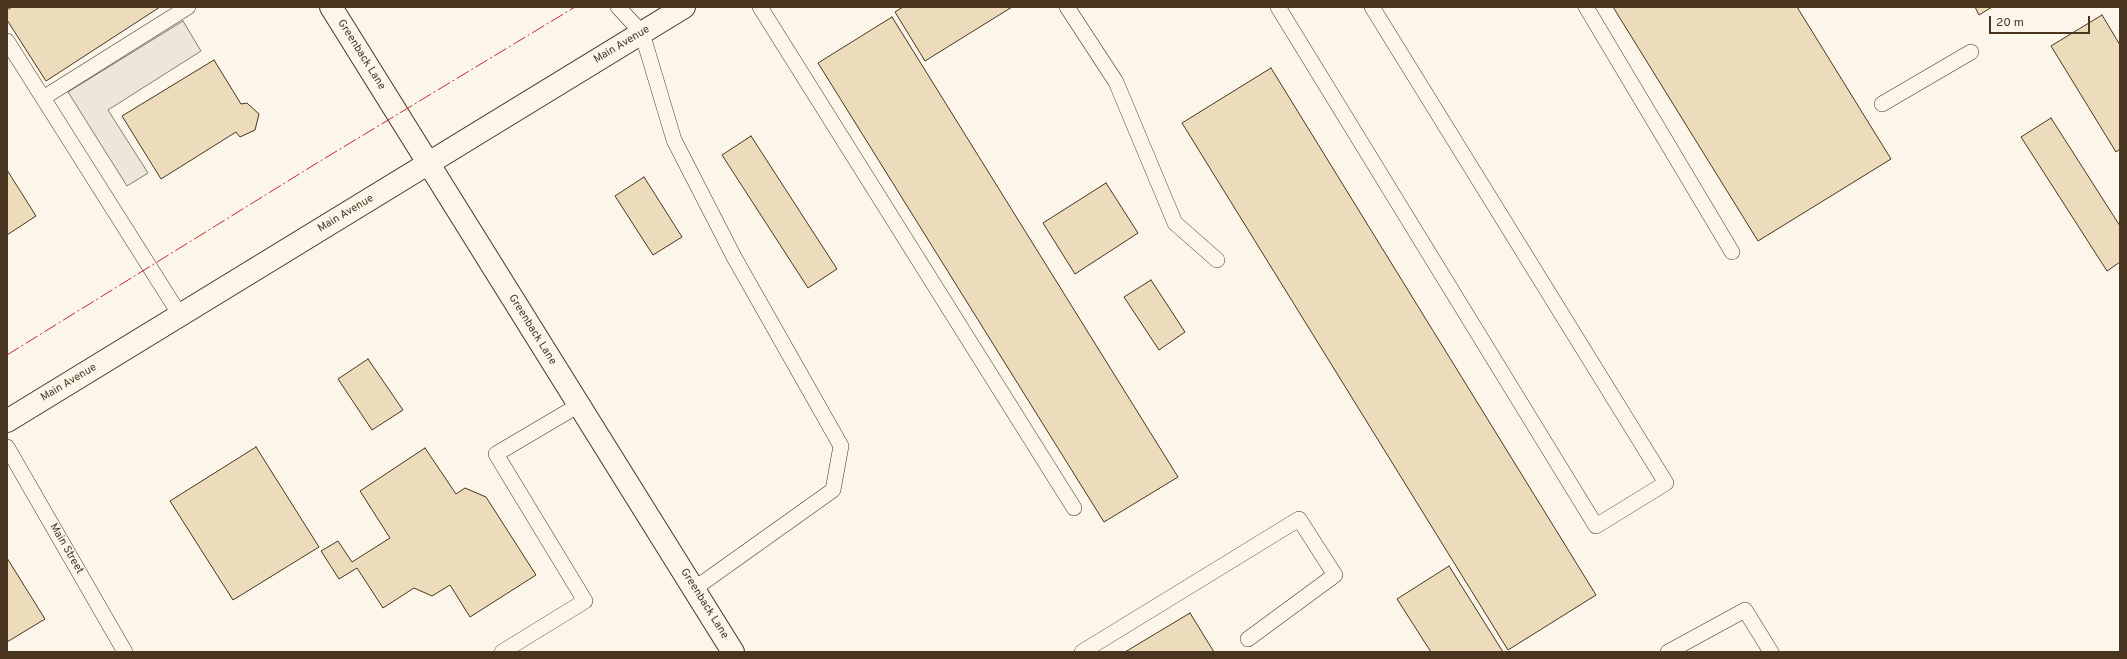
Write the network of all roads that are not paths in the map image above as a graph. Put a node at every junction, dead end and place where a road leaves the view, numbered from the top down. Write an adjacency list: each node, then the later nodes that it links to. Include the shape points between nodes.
1 (188, 7): 13 (lane)
2 (331, 7): 15 (street, Greenback Lane)
3 (618, 7): 10 (lane)
4 (684, 7): 10 (street, Main Avenue)
5 (760, 7): 22 (lane)
6 (1067, 7): 17 (lane, via 1116,82 1175,223)
7 (1278, 7): 8 (lane, via 1596,526 1666,483)
8 (1372, 7)
9 (1586, 7): 16 (lane)
10 (642, 33): 15 (street, Main Avenue); 23 (lane, via 674,140 734,257 841,446 832,490)
11 (7, 41): 13 (lane)
12 (1971, 52): 14 (lane)
13 (43, 98): 18 (lane)
14 (1882, 104)
15 (428, 164): 18 (street, Main Avenue); 19 (street, Greenback Lane)
16 (1732, 252)
17 (1218, 260)
18 (180, 315): 20 (street, Main Avenue)
19 (579, 405): 23 (street, Greenback Lane); 26 (lane, via 496,454 585,601)
20 (7, 421)
21 (7, 447): 25 (lane, Main Street)
22 (1074, 508)
23 (694, 589): 27 (street, Greenback Lane)
24 (1248, 639): 28 (lane, via 1335,575 1299,519)
25 (125, 652)
26 (502, 652)
27 (733, 652)
28 (1082, 652)
29 (1668, 652): 30 (lane, via 1745,610)
30 (1771, 652)

